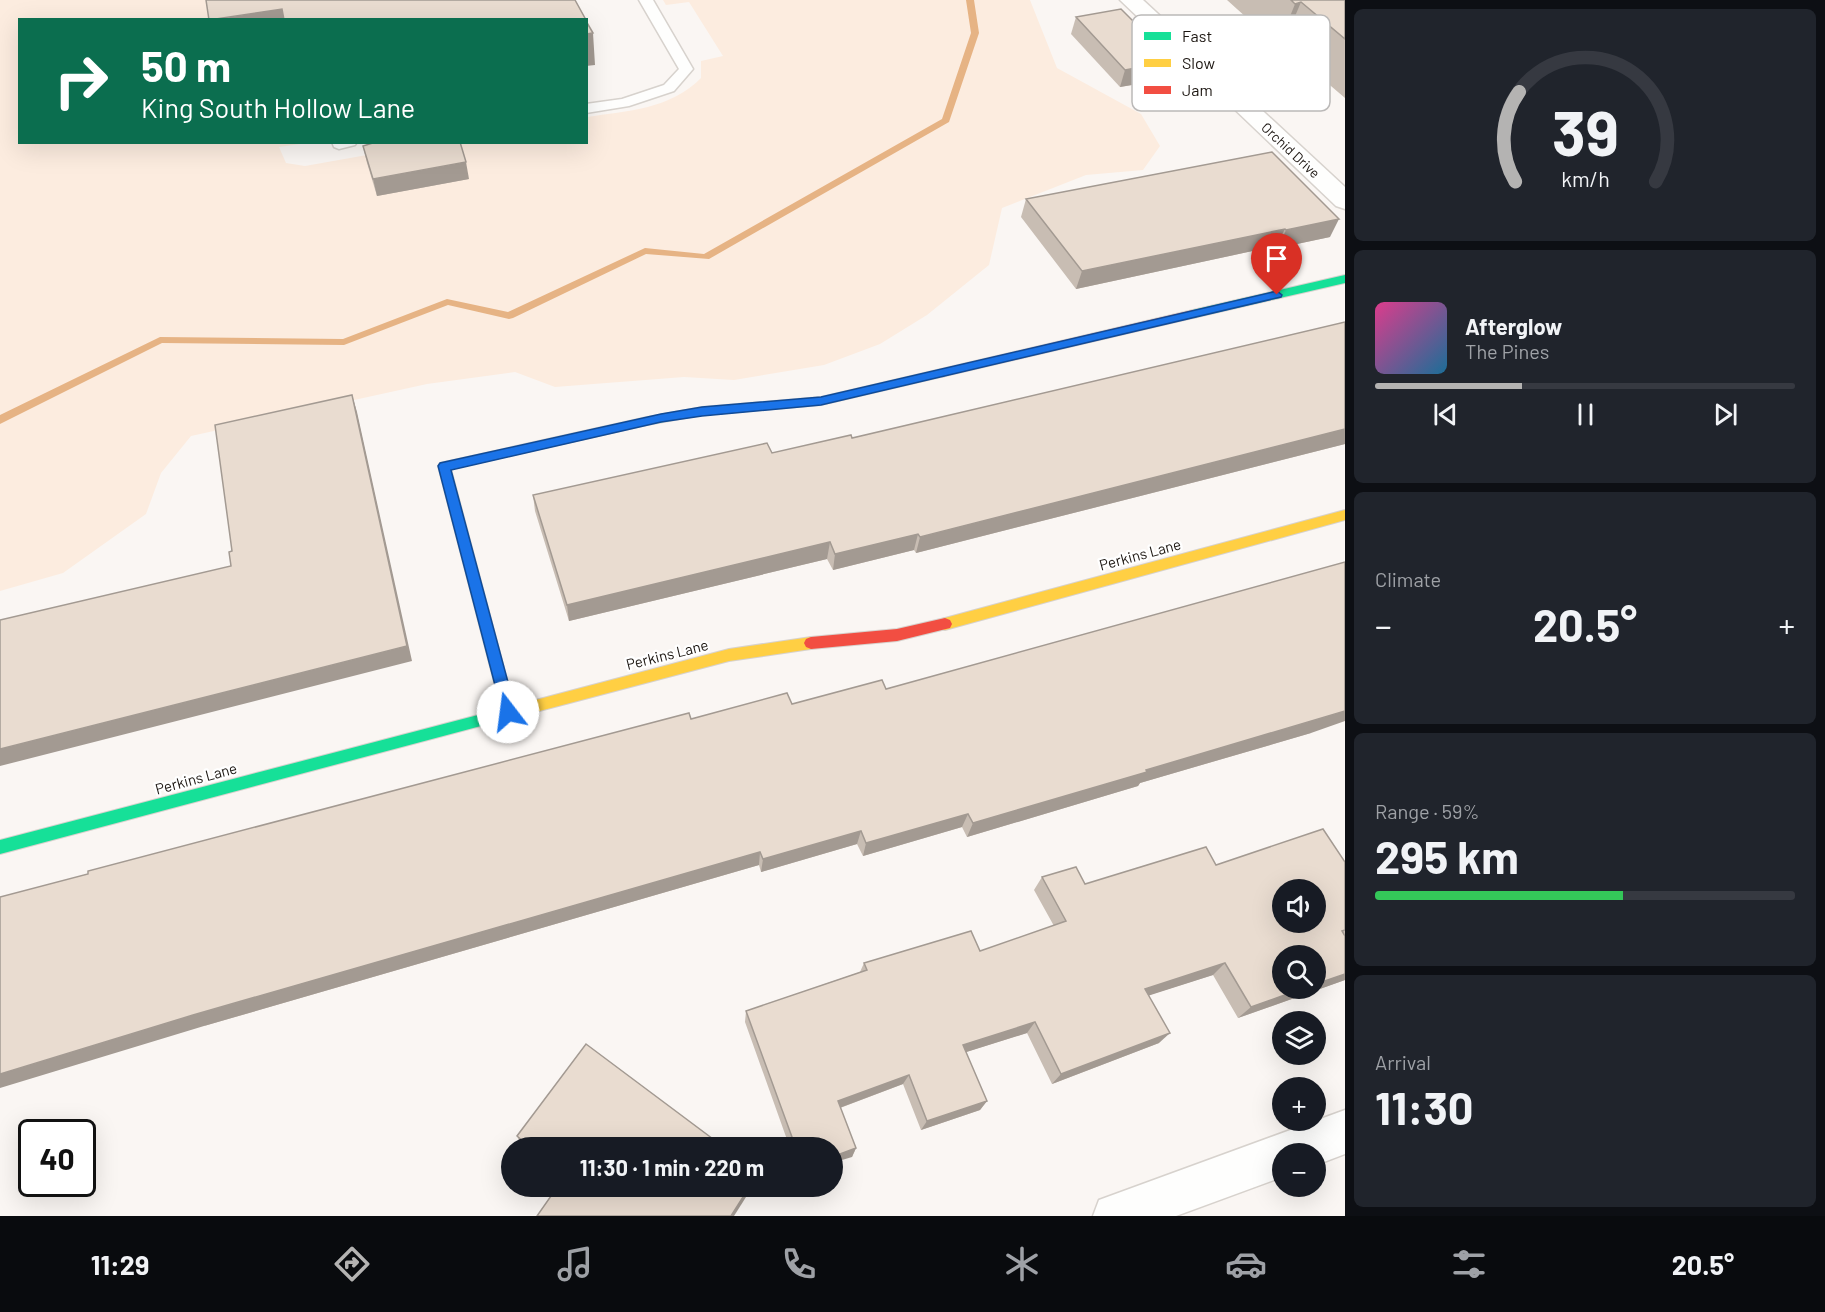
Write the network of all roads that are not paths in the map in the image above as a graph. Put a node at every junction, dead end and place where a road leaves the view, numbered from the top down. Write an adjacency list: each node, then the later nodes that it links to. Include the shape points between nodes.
1 (646, 0): 4 (lane, via 686,69 669,88 624,103)
2 (1131, 0): 3 (street, Orchid Drive)
3 (1147, 15)
4 (588, 109)
5 (1249, 111): 6 (street, Orchid Drive)
6 (1345, 201)
7 (1345, 279): 9 (street, via 833,399 702,411 444,466)
8 (1345, 515): 9 (street, Perkins Lane, via 921,631 757,648)
9 (508, 712): 10 (street, Perkins Lane)
10 (0, 847)
11 (1345, 1132): 12 (street)
12 (1314, 1143)
13 (1272, 1158): 14 (street)
14 (1115, 1216)

